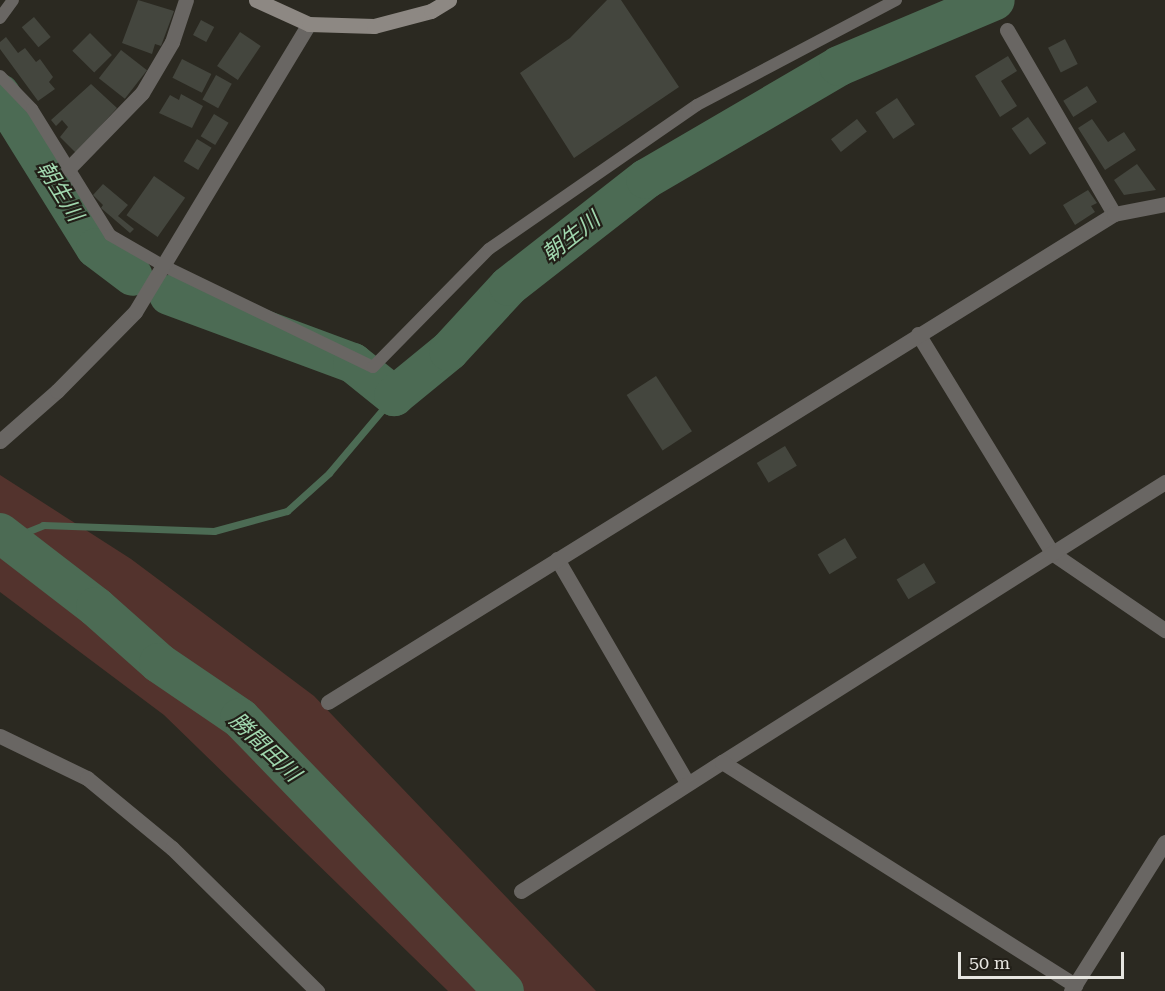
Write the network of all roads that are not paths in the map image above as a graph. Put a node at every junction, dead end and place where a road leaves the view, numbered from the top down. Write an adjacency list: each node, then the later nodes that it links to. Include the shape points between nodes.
1 (13, 0): 6 (lane)
2 (186, 0): 10 (street, via 172,42 142,93)
3 (256, 0): 7 (street)
4 (449, 0): 7 (street, via 431,11 374,26)
5 (896, 0): 13 (lane, via 697,105 489,249 373,367)
6 (0, 18)
7 (309, 24): 13 (street)
8 (1007, 30): 12 (street)
9 (0, 76): 10 (lane, via 32,109)
10 (68, 170): 13 (lane, via 110,235)
11 (1165, 204): 12 (street)
12 (1114, 214): 14 (street)
13 (164, 266): 15 (street, via 135,312 57,392)
14 (918, 334): 17 (street); 18 (street, via 786,420)
15 (0, 441)
16 (1165, 482): 17 (street)
17 (1052, 553): 19 (street); 22 (street)
18 (557, 559): 20 (street); 23 (street)
19 (1165, 630)
20 (328, 702)
21 (0, 736): 27 (street, via 87,778 172,848)
22 (722, 762): 23 (street); 26 (street)
23 (687, 782): 25 (street)
24 (1165, 842): 26 (street)
25 (521, 891)
26 (1073, 988)
27 (317, 991)

